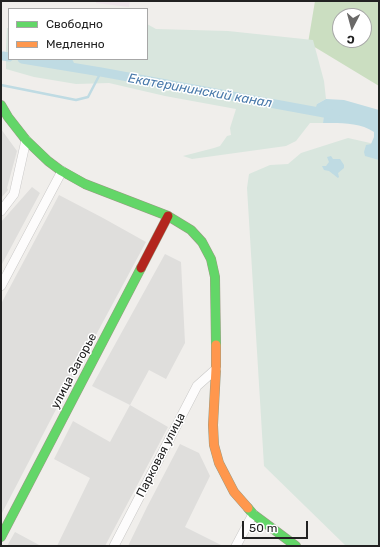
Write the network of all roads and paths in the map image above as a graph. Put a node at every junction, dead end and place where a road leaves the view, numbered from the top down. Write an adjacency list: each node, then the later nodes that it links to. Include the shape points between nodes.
1 (1, 104): 2 (street)
2 (26, 140): 3 (street); 4 (street, via 14,194)
3 (62, 171): 5 (street, via 84,183); 6 (street)
4 (1, 211)
5 (168, 216): 7 (street, via 191,230 202,242 211,259 215,277); 9 (street, улица Загорье)
6 (1, 286)
7 (216, 369): 8 (street, via 214,445 228,482); 10 (street, Парковая улица, via 197,386)
8 (253, 514): 11 (street); 12 (street)
9 (1, 536)
10 (114, 546)
11 (236, 546)
12 (296, 546)

